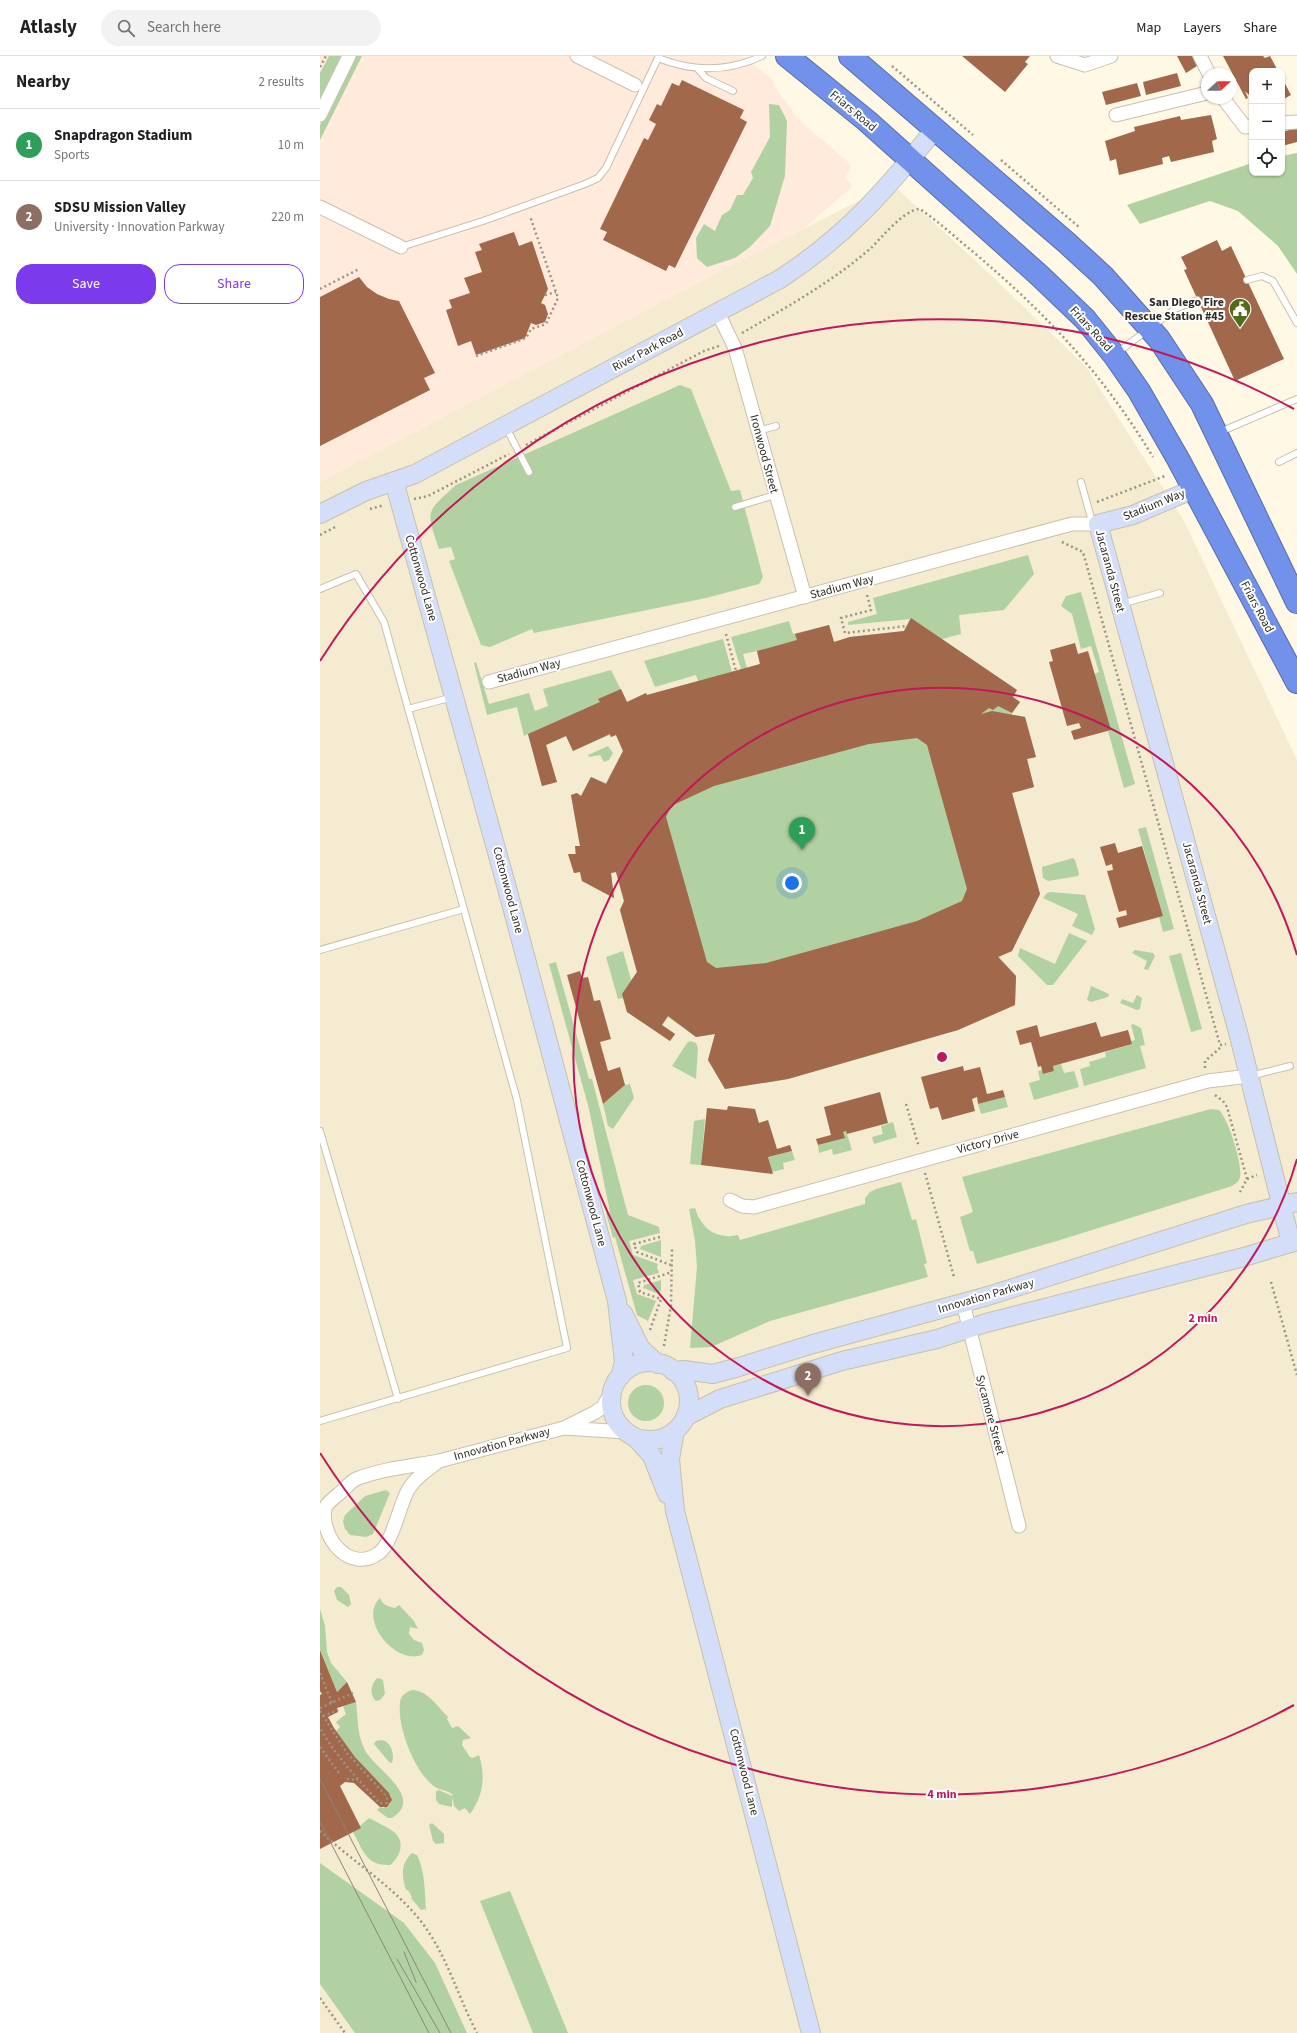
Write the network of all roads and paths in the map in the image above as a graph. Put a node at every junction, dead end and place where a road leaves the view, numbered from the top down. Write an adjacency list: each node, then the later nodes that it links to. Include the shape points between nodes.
1 (326, 56): 10 (path)
2 (349, 56): 18 (street)
3 (577, 56): 14 (street)
4 (762, 56): 11 (lane, via 738,65)
5 (787, 56): 25 (highway, Friars Road, via 867,121)
6 (850, 56): 23 (highway)
7 (1057, 56): 8 (street, via 1085,65)
8 (1111, 56)
9 (1200, 56): 12 (street)
10 (320, 68)
11 (697, 68): 15 (lane, via 706,78); 28 (lane, via 682,67 658,58 606,168 598,178 552,197)
12 (1206, 68)
13 (905, 76): 24 (path)
14 (635, 85)
15 (733, 91)
16 (1201, 94): 19 (street)
17 (1228, 104): 22 (street, via 1245,127)
18 (320, 115)
19 (1116, 115)
20 (1297, 122): 21 (street)
21 (1285, 123)
22 (1249, 126)
23 (935, 129): 25 (street, River Park Road); 37 (highway, via 1103,276)
24 (975, 138)
25 (910, 160): 35 (street, River Park Road, via 878,198 825,247 780,279); 40 (highway, Friars Road, via 1040,276 1085,320)
26 (320, 207): 28 (street)
27 (530, 216): 32 (path)
28 (401, 247)
29 (360, 269): 31 (path)
30 (1247, 280): 36 (lane, via 1262,276 1273,282)
31 (320, 289)
32 (556, 292): 33 (path); 41 (path, via 558,298 546,324 531,329 526,338)
33 (545, 295)
34 (1197, 300): 37 (lane, via 1174,310)
35 (718, 313): 43 (street, River Park Road); 45 (street, Ironwood Street, via 735,348)
36 (1297, 323)
37 (1150, 329): 40 (lane); 46 (highway, via 1202,404)
38 (743, 332): 49 (path, via 822,285 870,249 908,213 920,209 1002,276 1044,315 1101,380)
39 (719, 346): 47 (path, via 704,351)
40 (1114, 355): 55 (highway, Friars Road, via 1139,391)
41 (476, 356)
42 (1297, 399): 46 (lane)
43 (506, 426): 47 (lane); 53 (street, River Park Road, via 415,474)
44 (776, 426): 45 (lane)
45 (758, 431): 56 (street, Ironwood Street)
46 (1217, 434): 70 (highway)
47 (518, 450): 51 (lane); 57 (path, via 428,496)
48 (1297, 453): 50 (lane)
49 (1156, 460)
50 (1279, 462)
51 (529, 472)
52 (1162, 472): 58 (path, via 1166,477)
53 (394, 481): 57 (street, Cottonwood Lane); 61 (street, River Park Road, via 366,490)
54 (1081, 482): 58 (lane)
55 (1194, 490): 62 (street, Stadium Way, via 1133,515); 76 (highway, Friars Road)
56 (775, 495): 59 (lane); 69 (street, Ironwood Street)
57 (400, 502): 60 (path); 77 (street, Cottonwood Lane)
58 (1088, 505): 62 (lane)
59 (735, 507)
60 (365, 511)
61 (320, 514)
62 (1095, 524): 69 (street, Stadium Way, via 1072,524); 71 (street, Jacaranda Street)
63 (339, 525): 64 (path)
64 (320, 535)
65 (1059, 535): 80 (path, via 1061,541 1083,552)
66 (320, 589): 78 (lane, via 356,574 384,622)
67 (1160, 593): 71 (lane)
68 (867, 595): 72 (path, via 871,610 841,618 845,633)
69 (805, 597): 75 (street, Stadium Way)
70 (1296, 600)
71 (1119, 605): 87 (street, Jacaranda Street)
72 (907, 626)
73 (726, 634): 74 (path)
74 (736, 671)
75 (489, 682)
76 (1297, 682)
77 (455, 696): 78 (lane); 105 (street, Cottonwood Lane)
78 (408, 709): 81 (lane)
79 (1160, 801): 80 (path)
80 (1151, 803): 84 (path)
81 (464, 909): 82 (lane); 113 (lane, via 517,1100 567,1348)
82 (320, 950)
83 (1228, 1044): 84 (path)
84 (1220, 1045): 86 (path, via 1219,1049 1205,1061)
85 (1290, 1066): 87 (lane)
86 (1206, 1071)
87 (1248, 1076): 96 (street, Victory Drive, via 1208,1081 754,1207 742,1206); 97 (street, Jacaranda Street)
88 (1213, 1093): 94 (path, via 1227,1107)
89 (906, 1104): 91 (path)
90 (320, 1131): 113 (lane)
91 (920, 1151)
92 (924, 1169): 103 (path)
93 (1257, 1176): 94 (path)
94 (1247, 1178): 95 (path)
95 (1240, 1192)
96 (730, 1200)
97 (1289, 1204): 99 (street, Jacaranda Street); 106 (street, Innovation Parkway)
98 (660, 1237): 101 (path, via 634,1244 637,1252)
99 (1294, 1242): 107 (street, Innovation Parkway)
100 (672, 1248): 101 (path)
101 (671, 1265): 102 (path)
102 (672, 1272): 108 (path, via 638,1283 640,1292 661,1299); 109 (path, via 671,1305)
103 (954, 1277)
104 (1271, 1282): 111 (path)
105 (617, 1301): 110 (street, Cottonwood Lane, via 641,1349); 112 (street, Cottonwood Lane, via 624,1362)
106 (963, 1303): 107 (street, Sycamore Street); 110 (street, Innovation Parkway, via 713,1374)
107 (969, 1328): 115 (street, Innovation Parkway, via 937,1339 842,1361 720,1398); 121 (street, Sycamore Street)
108 (649, 1334)
109 (664, 1346)
110 (666, 1367): 112 (street, Innovation Parkway, via 650,1362 633,1366); 115 (street, via 684,1384 687,1392 688,1408)
111 (1297, 1375)
112 (616, 1383): 116 (street, Innovation Parkway, via 603,1407); 117 (street, via 611,1399 613,1413 617,1422)
113 (398, 1399): 114 (lane)
114 (320, 1421)
115 (680, 1424): 117 (street, Innovation Parkway, via 660,1439 652,1440); 119 (street, Cottonwood Lane, via 670,1459)
116 (564, 1428): 117 (street, Innovation Parkway); 118 (street, Innovation Parkway)
117 (631, 1435): 119 (street, Cottonwood Lane, via 652,1456)
118 (439, 1461): 120 (street, Innovation Parkway, via 354,1480 325,1508); 120 (street, Innovation Parkway, via 411,1485 388,1540 379,1552 362,1560 345,1557 325,1537)
119 (675, 1511): 138 (street, Cottonwood Lane)
120 (321, 1526)
121 (1019, 1526)
122 (320, 1673): 124 (path)
123 (353, 1693): 124 (path)
124 (332, 1702): 125 (path)
125 (320, 1708)
126 (338, 1710): 128 (path)
127 (320, 1711): 128 (path)
128 (323, 1716): 133 (path, via 347,1753 387,1797 388,1803 380,1803)
129 (320, 1728): 133 (path)
130 (320, 1747): 131 (path)
131 (339, 1772)
132 (347, 1779): 133 (path)
133 (359, 1780)
134 (320, 1831): 137 (path, via 395,1893 423,1924 442,1953)
135 (320, 1998): 136 (path)
136 (345, 2033)
137 (477, 2033)
138 (811, 2033)

